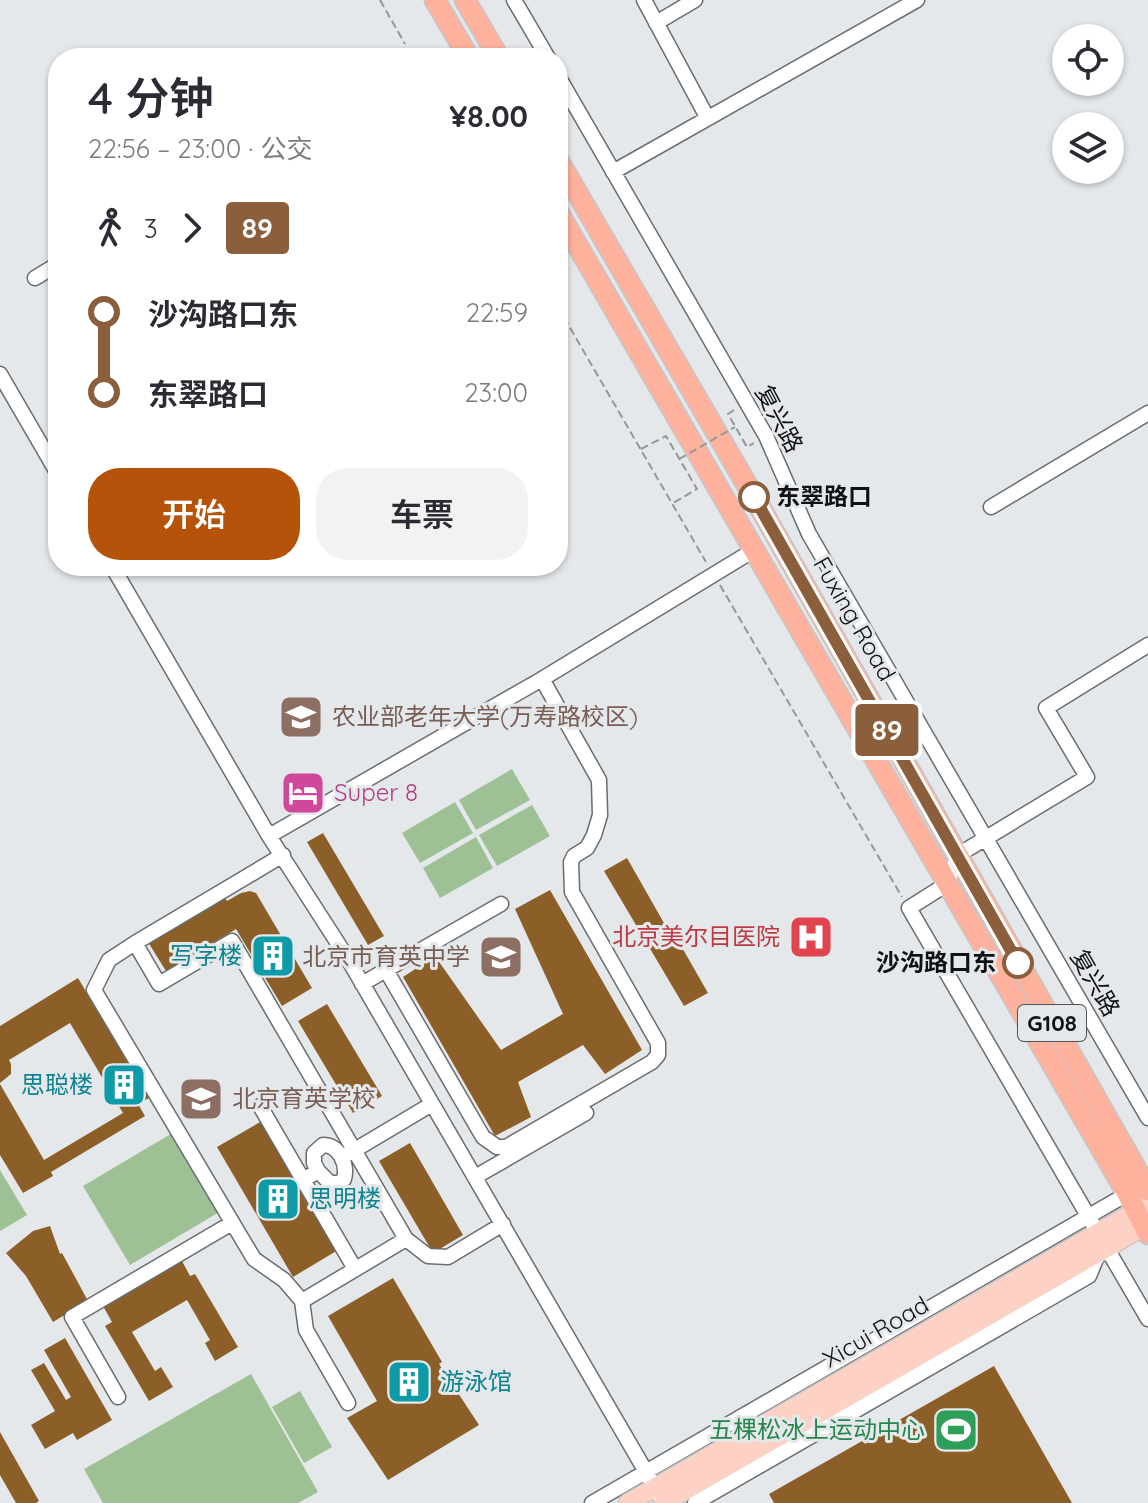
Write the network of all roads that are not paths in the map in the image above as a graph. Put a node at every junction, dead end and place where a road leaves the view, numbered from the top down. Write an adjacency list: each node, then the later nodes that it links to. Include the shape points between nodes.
1 (435, 0): 8 (highway)
2 (465, 0): 9 (highway)
3 (514, 0): 10 (street)
4 (644, 0): 7 (street)
5 (695, 0): 7 (street)
6 (917, 0): 12 (street)
7 (656, 23): 12 (street)
8 (463, 48)
9 (493, 48)
10 (542, 48)
11 (568, 93): 13 (street, 复兴路)
12 (707, 117): 13 (street)
13 (613, 172): 27 (street, 复兴路, via 766,436 809,534)
14 (568, 177): 29 (highway, Fuxing Road / G108)
15 (568, 229): 22 (highway, G108)
16 (48, 270): 17 (street)
17 (35, 278)
18 (0, 374): 20 (street)
19 (1148, 413): 21 (street)
20 (48, 457)
21 (991, 507)
22 (754, 550): 25 (street); 30 (highway, G108)
23 (118, 576): 26 (street)
24 (1148, 645): 27 (street, via 1046,708 1087,777)
25 (542, 679): 26 (street); 33 (street, via 599,780 600,815 587,848 571,862 572,892 658,1043 658,1055 506,1147 497,1147 483,1137)
26 (269, 836): 28 (street)
27 (985, 838): 29 (street); 38 (street, 复兴路)
28 (283, 855): 32 (street); 34 (street)
29 (958, 855): 30 (street); 43 (highway, Fuxing Road / G108)
30 (947, 884): 43 (highway, G108); 46 (street, via 909,908)
31 (501, 904): 33 (street)
32 (135, 943): 39 (street, via 159,984 232,941); 44 (street, via 109,960 94,990)
33 (386, 970): 34 (street)
34 (362, 984): 35 (street)
35 (432, 1104): 39 (street); 41 (street)
36 (260, 1106): 42 (street)
37 (586, 1113): 41 (street)
38 (1148, 1118)
39 (348, 1154): 40 (street, via 321,1147 313,1156); 40 (street, via 346,1174 339,1183 326,1181); 47 (street)
40 (318, 1171): 42 (street)
41 (475, 1177): 45 (street)
42 (303, 1180): 48 (street)
43 (1144, 1205): 46 (main road, Xicui Road)
44 (232, 1223): 49 (street, via 254,1259); 51 (street, via 72,1317)
45 (503, 1224): 47 (street, via 448,1257 428,1256); 53 (street)
46 (1098, 1237): 50 (street); 53 (main road, Xicui Road); 53 (street); 56 (street, via 1089,1276)
47 (406, 1239): 48 (street)
48 (355, 1269): 49 (street)
49 (302, 1301): 52 (street, via 306,1330)
50 (1148, 1319)
51 (118, 1397)
52 (348, 1403)
53 (657, 1491): 54 (street); 55 (main road, Xicui Road)
54 (592, 1503)
55 (628, 1503)
56 (695, 1503)

